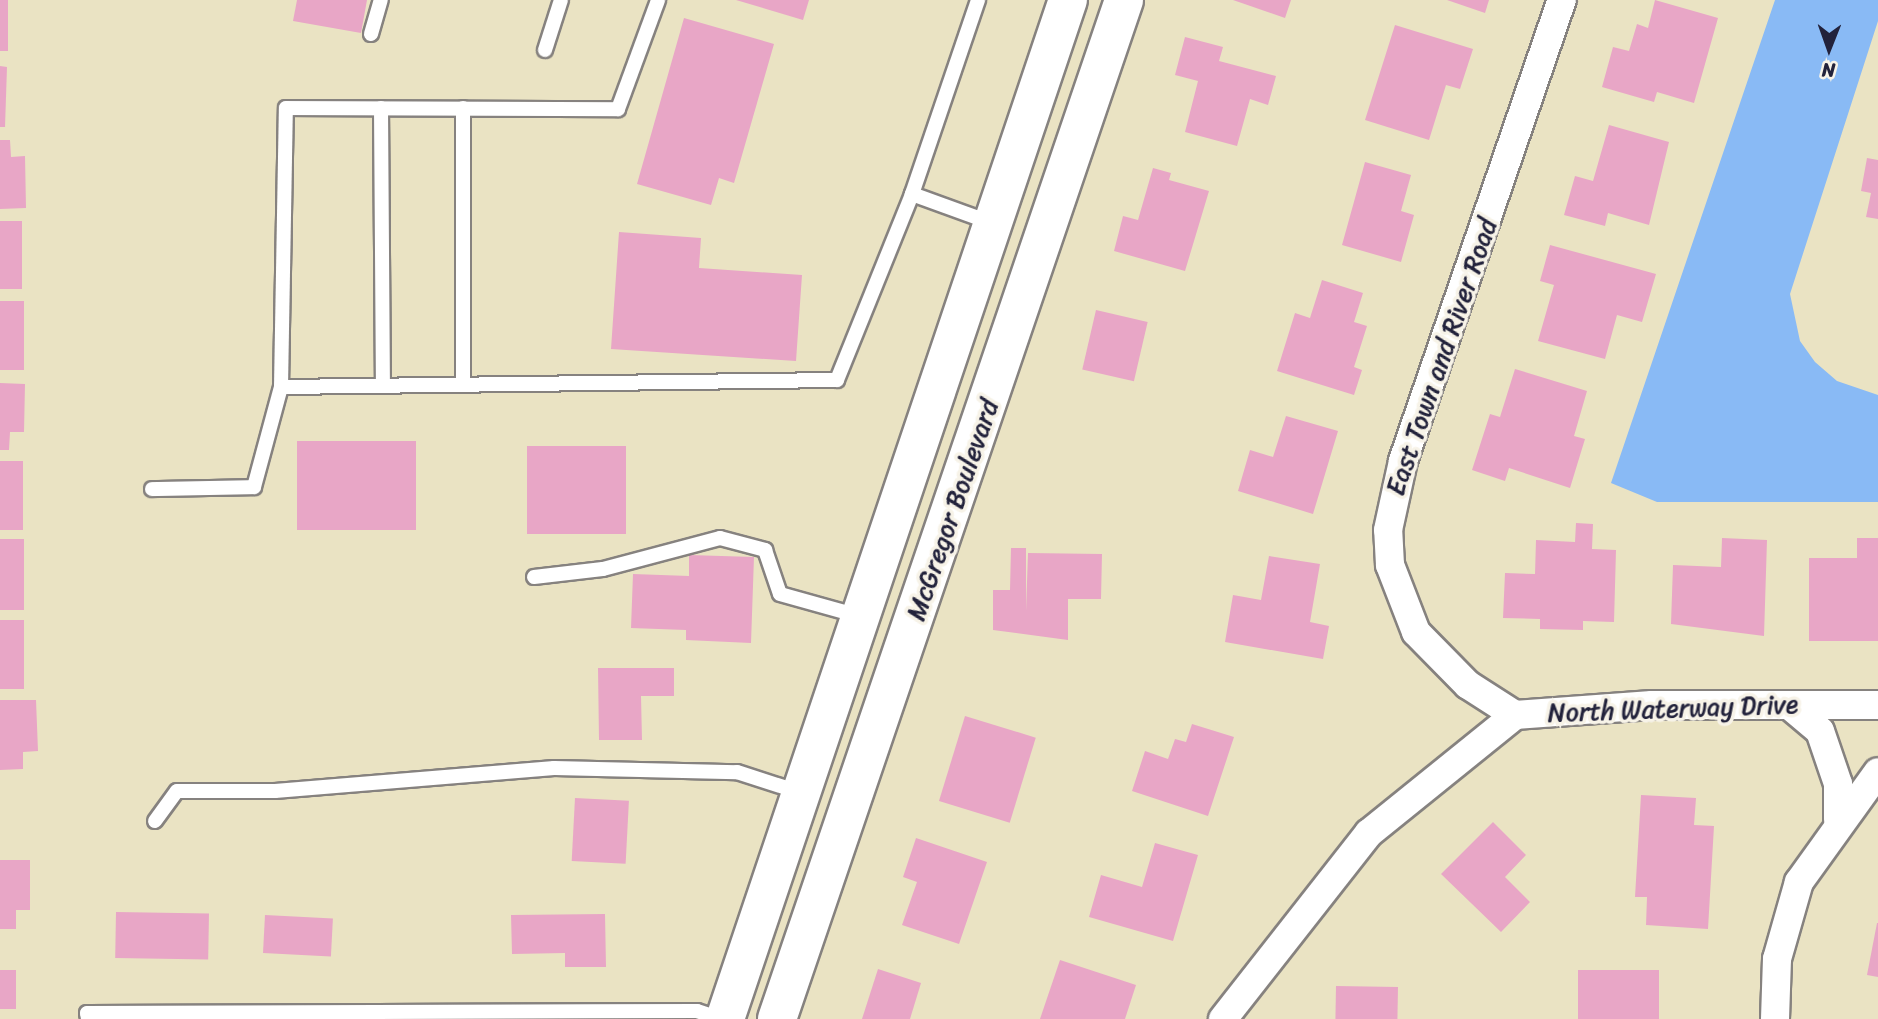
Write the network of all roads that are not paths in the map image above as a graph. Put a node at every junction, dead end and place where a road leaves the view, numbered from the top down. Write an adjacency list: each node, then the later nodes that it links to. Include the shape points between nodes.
1 (381, 0): 8 (lane)
2 (561, 0): 9 (lane)
3 (658, 0): 11 (lane, via 618,109)
4 (978, 0): 12 (lane)
5 (1068, 0): 13 (main road, McGregor Boulevard)
6 (1124, 0): 29 (main road, McGregor Boulevard)
7 (1562, 0): 22 (street, East Town and River Road, via 1403,461 1388,530 1399,600 1416,632 1468,685)
8 (371, 34)
9 (545, 50)
10 (381, 108): 11 (lane); 15 (lane); 16 (lane, via 286,108)
11 (463, 108): 14 (lane)
12 (912, 194): 13 (lane); 14 (lane, via 837,380)
13 (993, 223): 19 (main road, McGregor Boulevard)
14 (463, 383): 15 (lane)
15 (383, 384): 16 (lane)
16 (281, 387): 17 (lane, via 254,487)
17 (152, 489)
18 (534, 577): 19 (lane, via 603,569 720,538 765,550 780,594)
19 (860, 617): 24 (main road, McGregor Boulevard)
20 (1789, 705): 21 (street, North Waterway Drive); 22 (street, North Waterway Drive, via 1651,705); 25 (street, via 1820,731 1838,784)
21 (1878, 705)
22 (1515, 715): 30 (street, North Waterway Drive, via 1368,832)
23 (1878, 772): 25 (street)
24 (799, 792): 26 (lane, via 737,772 554,768 275,791 177,791); 28 (main road, McGregor Boulevard)
25 (1838, 820): 31 (street, via 1799,882 1784,925)
26 (155, 821)
27 (88, 1019): 28 (lane, via 87,1013 697,1011)
28 (723, 1019)
29 (777, 1019)
30 (1223, 1019)
31 (1775, 1019)

